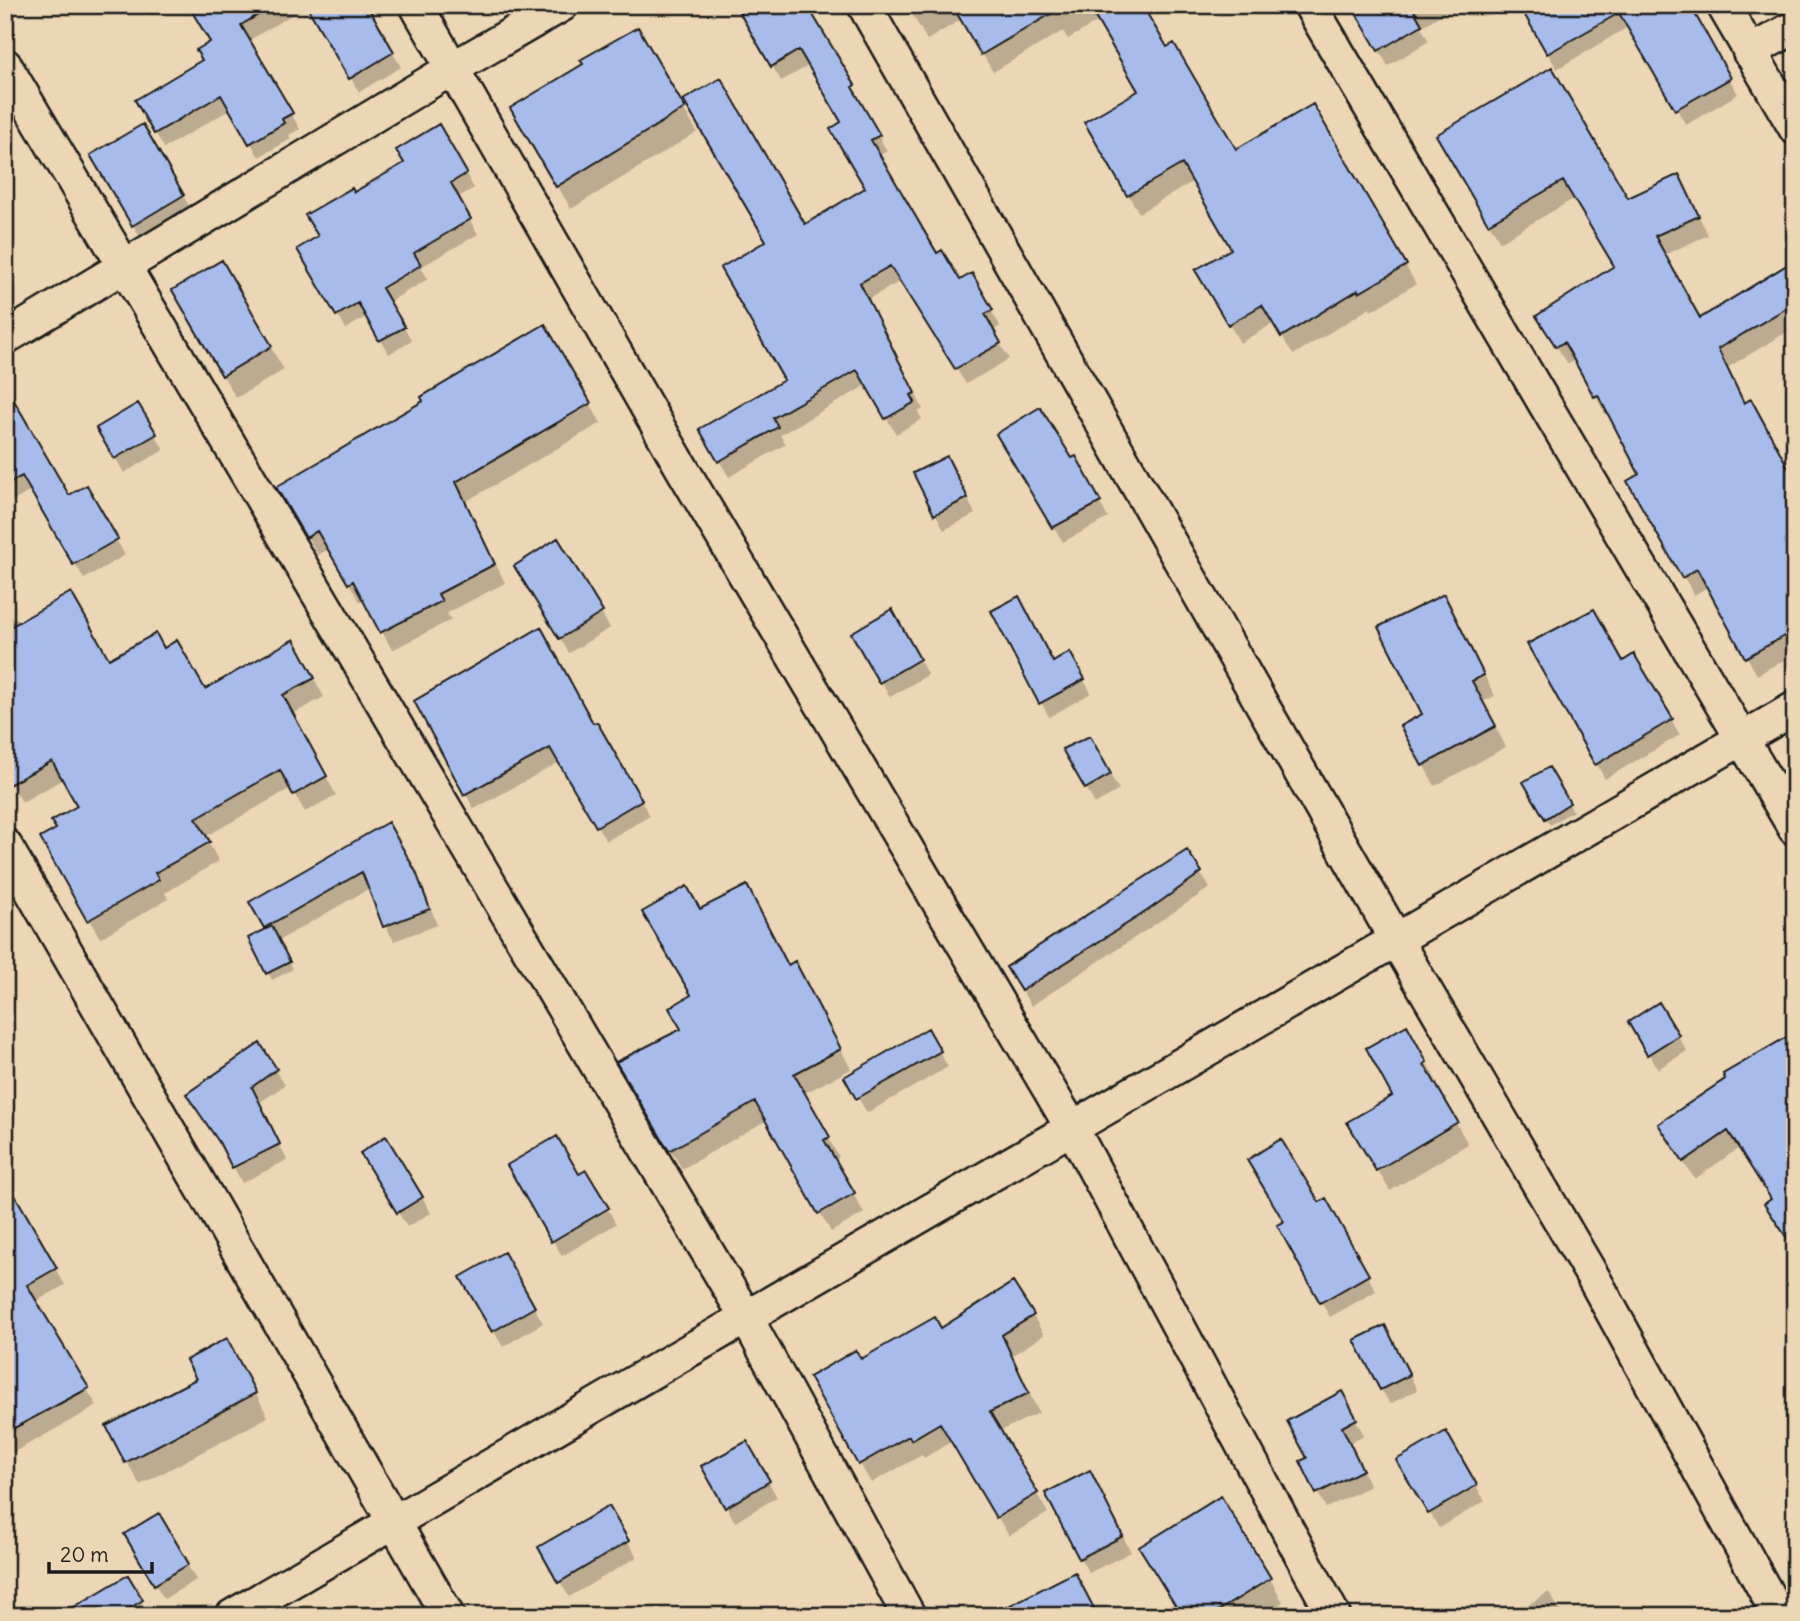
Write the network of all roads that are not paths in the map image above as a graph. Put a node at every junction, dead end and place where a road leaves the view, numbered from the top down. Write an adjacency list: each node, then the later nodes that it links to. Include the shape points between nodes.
1 (416, 5): 9 (street)
2 (562, 5): 9 (street)
3 (864, 5): 17 (street)
4 (1310, 5): 14 (street)
5 (1723, 5): 7 (street)
6 (1795, 27): 7 (street)
7 (1749, 52): 10 (street)
8 (5, 65): 11 (street)
9 (453, 68): 11 (street); 18 (street, via 690,482)
10 (1795, 128)
11 (123, 266): 12 (street); 19 (street)
12 (5, 338)
13 (1795, 708): 14 (street)
14 (1743, 739): 15 (street); 17 (street)
15 (1795, 829)
16 (5, 845): 20 (street)
17 (1396, 940): 18 (street); 25 (street, via 1593,1278)
18 (1072, 1128): 19 (street); 24 (street)
19 (746, 1317): 20 (street); 23 (street)
20 (393, 1523): 21 (street); 22 (street)
21 (232, 1616)
22 (448, 1616)
23 (909, 1616)
24 (1335, 1616)
25 (1779, 1616)

